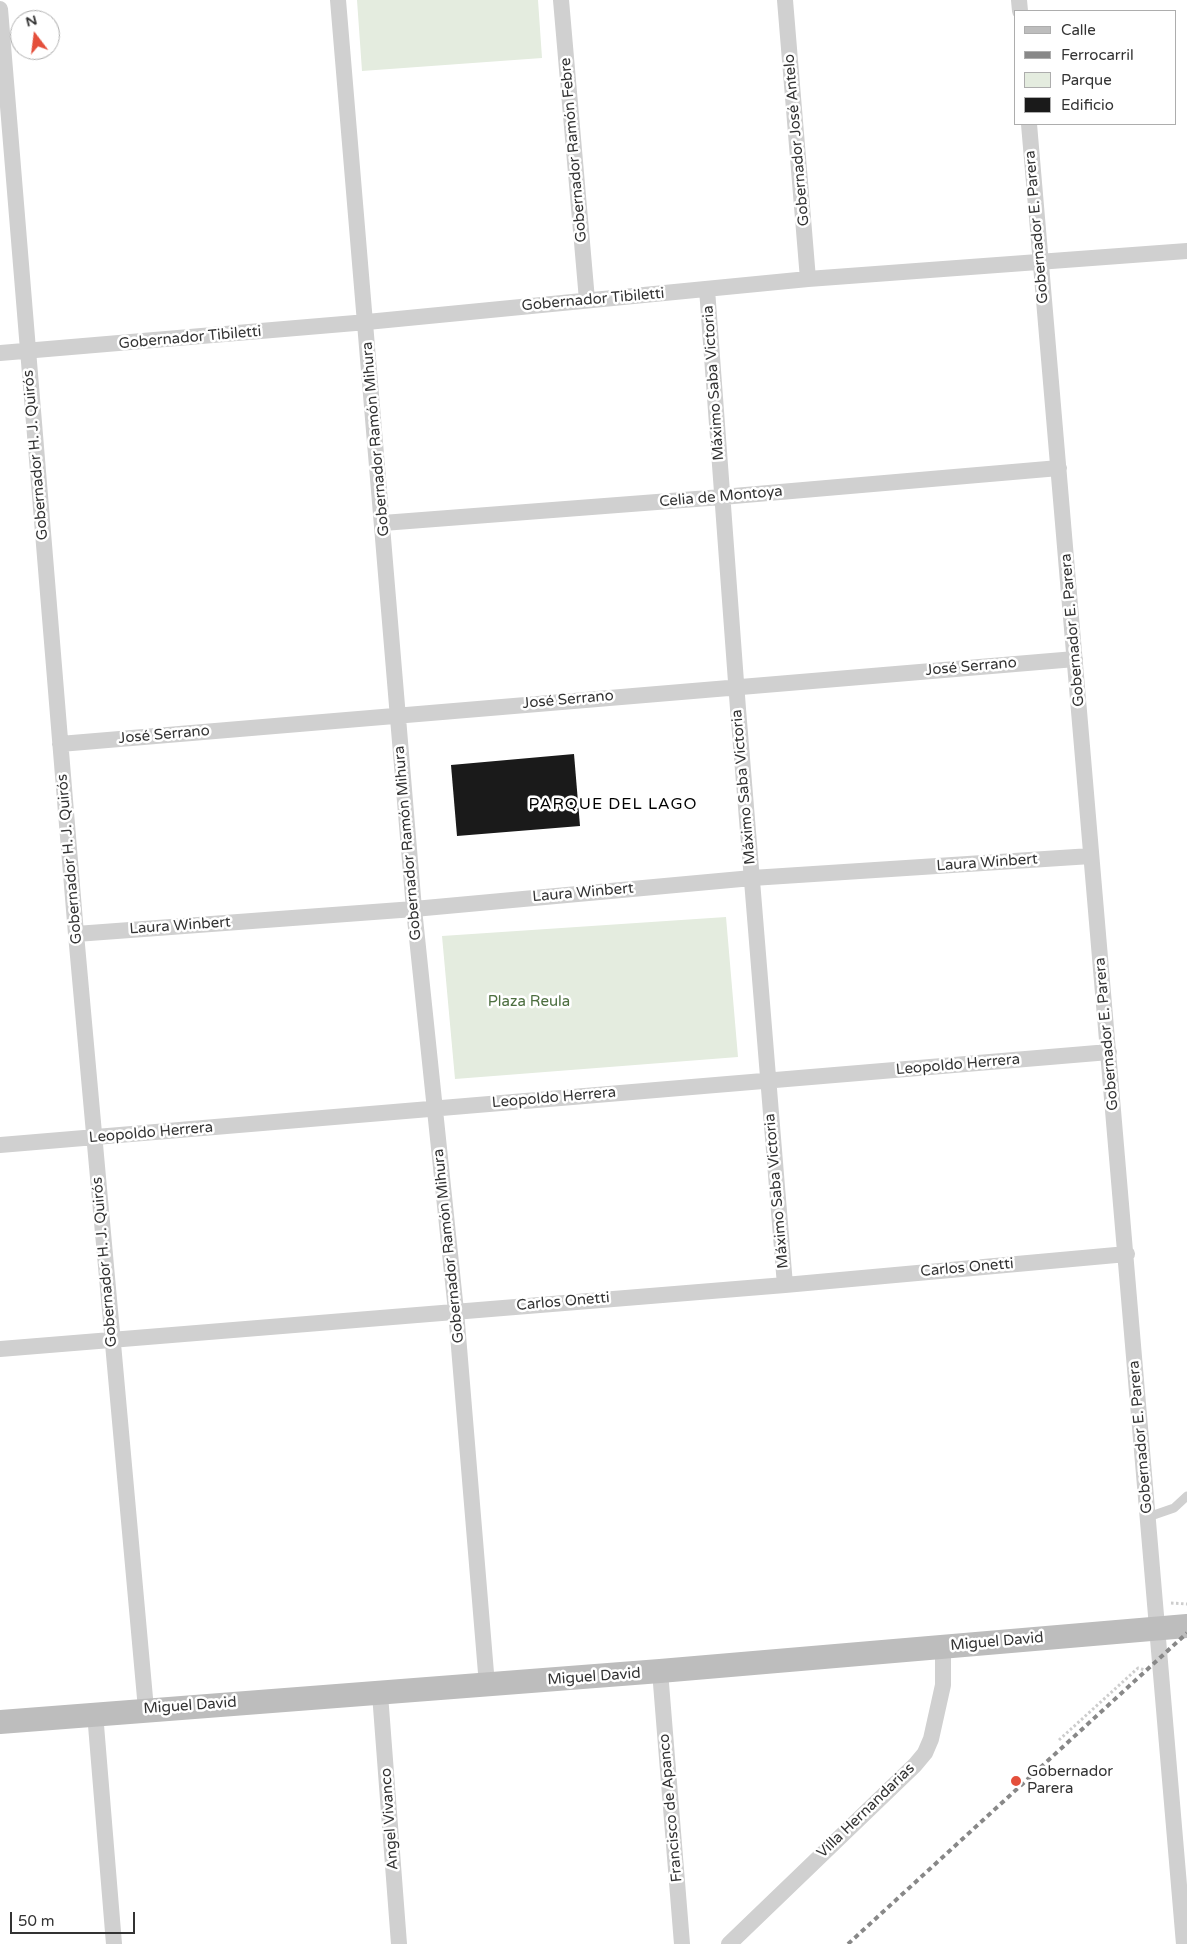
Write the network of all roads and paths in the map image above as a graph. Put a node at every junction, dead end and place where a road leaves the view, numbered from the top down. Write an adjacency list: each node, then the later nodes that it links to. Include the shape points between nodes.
1 (338, 0): 11 (street, Gobernador Ramón Mihura)
2 (561, 0): 10 (street, Gobernador Ramón Febre)
3 (785, 0): 8 (street, Gobernador José Antelo)
4 (0, 9): 12 (street, Gobernador H. J. Quirós)
5 (1029, 125): 7 (street, Gobernador E. Parera)
6 (1187, 251): 7 (street, Gobernador Tibiletti)
7 (1040, 262): 8 (street, Gobernador Tibiletti); 14 (street, Gobernador E. Parera)
8 (808, 280): 9 (street, Gobernador Tibiletti)
9 (707, 289): 10 (street, Gobernador Tibiletti); 15 (street, Máximo Saba Victoria)
10 (587, 300): 11 (street, Gobernador Tibiletti)
11 (366, 322): 12 (street, Gobernador Tibiletti); 16 (street, Gobernador Ramón Mihura)
12 (28, 352): 13 (street, Gobernador Tibiletti); 20 (street, Gobernador H. J. Quirós)
13 (0, 354)
14 (1059, 468): 15 (street, Celia de Montoya); 17 (street, Gobernador E. Parera)
15 (722, 497): 16 (street, Celia de Montoya); 18 (street, Máximo Saba Victoria)
16 (383, 523): 19 (street, Gobernador Ramón Mihura)
17 (1075, 659): 18 (street, José Serrano); 21 (street, Gobernador E. Parera)
18 (736, 686): 19 (street, José Serrano); 22 (street, Máximo Saba Victoria)
19 (397, 715): 20 (street, José Serrano); 23 (street, Gobernador Ramón Mihura)
20 (60, 744): 24 (street, Gobernador H. J. Quirós)
21 (1091, 856): 22 (street, Laura Winbert); 25 (street, Gobernador E. Parera)
22 (752, 878): 23 (street, Laura Winbert); 26 (street, Máximo Saba Victoria)
23 (414, 909): 24 (street, Laura Winbert); 27 (street, Gobernador Ramón Mihura)
24 (76, 934): 28 (street, Gobernador H. J. Quirós)
25 (1109, 1052): 26 (street, Leopoldo Herrera); 30 (street, Gobernador E. Parera)
26 (768, 1081): 27 (street, Leopoldo Herrera); 31 (street, Máximo Saba Victoria)
27 (435, 1108): 28 (street, Leopoldo Herrera); 32 (street, Gobernador Ramón Mihura)
28 (94, 1138): 29 (street, Leopoldo Herrera); 33 (street, Gobernador H. J. Quirós)
29 (0, 1145)
30 (1127, 1254): 31 (street, Carlos Onetti); 36 (street, Gobernador E. Parera)
31 (785, 1285): 32 (street, Carlos Onetti)
32 (456, 1311): 33 (street, Carlos Onetti); 42 (street, Gobernador Ramón Mihura)
33 (112, 1338): 34 (street, Carlos Onetti); 44 (street, Gobernador H. J. Quirós)
34 (0, 1349)
35 (1187, 1496): 36 (lane, via 1174,1508)
36 (1148, 1517): 38 (street, Gobernador E. Parera)
37 (1187, 1626): 38 (street, Miguel David)
38 (1156, 1628): 39 (street, Miguel David); 40 (street, Gobernador E. Parera)
39 (943, 1647): 41 (street, Miguel David); 51 (street, Villa Hernandarias, via 943,1685 931,1739 915,1766)
40 (1160, 1670): 47 (path, via 1138,1668); 52 (street, Gobernador E. Parera)
41 (660, 1671): 42 (street, Miguel David); 50 (street, Francisco de Apanco)
42 (487, 1685): 43 (street, Miguel David)
43 (380, 1694): 44 (street, Miguel David); 49 (street, Angel Vivanco)
44 (146, 1709): 45 (street, Miguel David)
45 (95, 1713): 46 (street, Miguel David); 48 (street)
46 (0, 1722)
47 (1059, 1740)
48 (114, 1944)
49 (399, 1944)
50 (682, 1944)
51 (729, 1944)
52 (1184, 1944)

